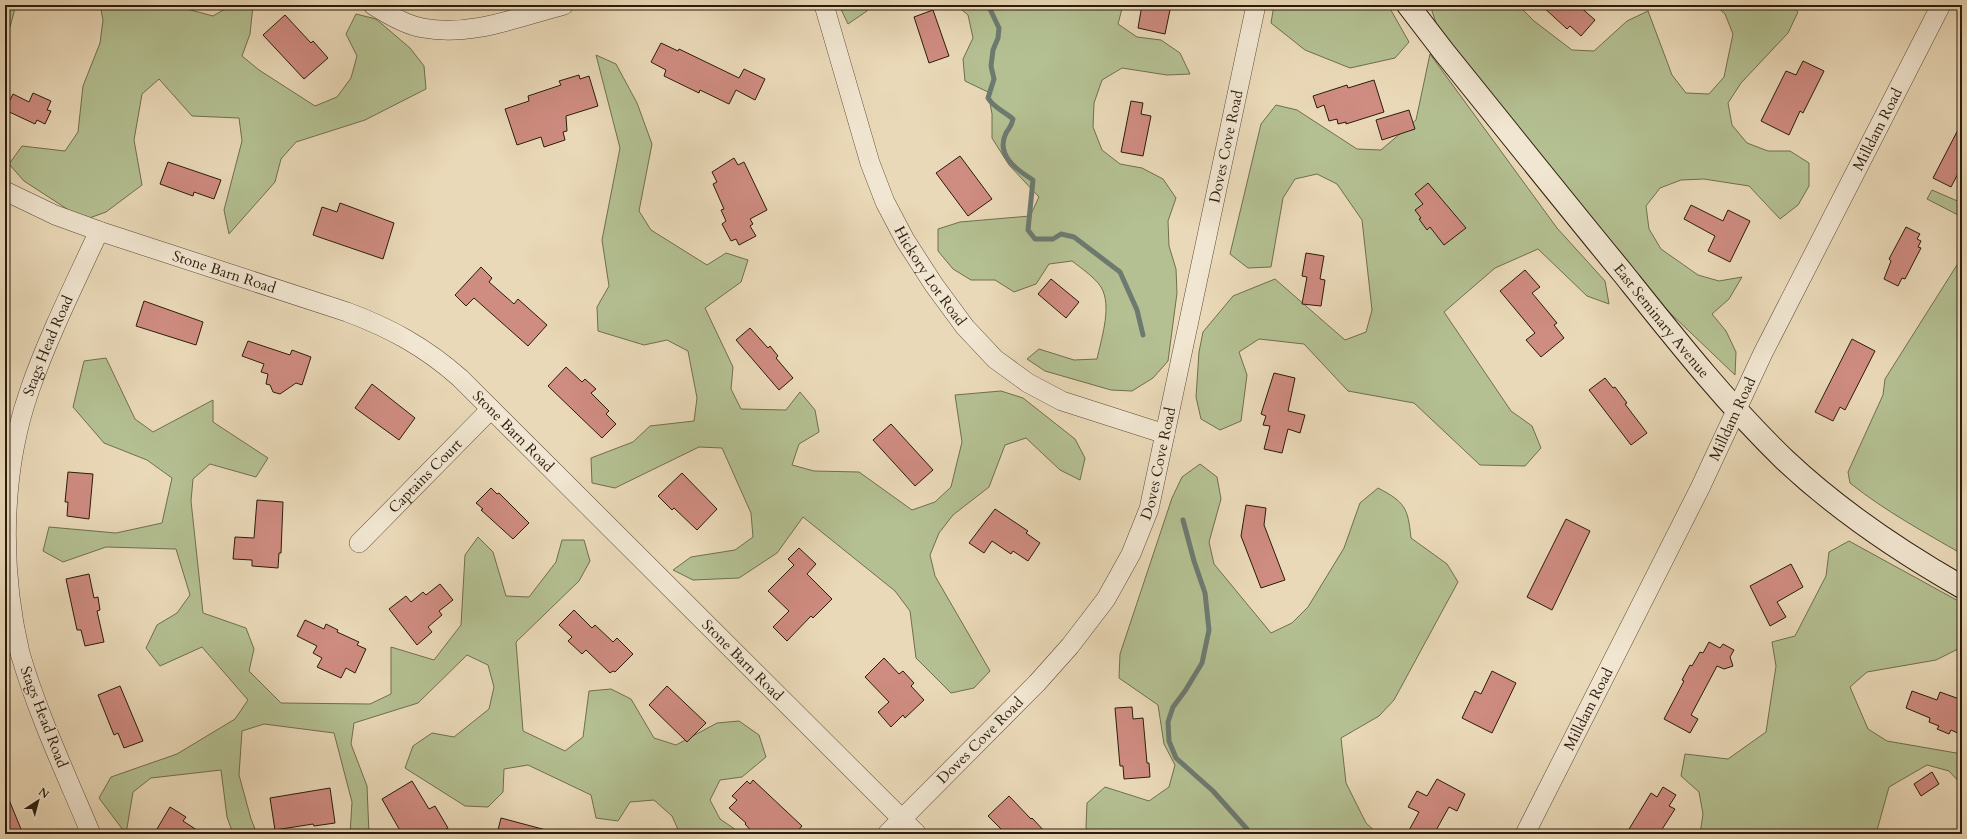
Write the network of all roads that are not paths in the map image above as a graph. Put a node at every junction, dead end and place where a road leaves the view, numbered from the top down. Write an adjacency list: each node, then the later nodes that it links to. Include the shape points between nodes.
1 (373, 5): 2 (street, via 421,28 448,31 478,28)
2 (564, 5)
3 (824, 5): 11 (street, Hickory Lot Road, via 870,163 885,202 930,279 966,327 995,359 1041,390 1062,401)
4 (1256, 5): 11 (street, Doves Cove Road)
5 (1408, 5): 10 (street, East Seminary Avenue)
6 (1941, 5): 10 (street, Milldam Road)
7 (5, 191): 8 (street, Stone Barn Road, via 56,215)
8 (99, 231): 9 (street, Stone Barn Road, via 380,324 402,335 444,363); 12 (street, Stags Head Road, via 30,389 15,440)
9 (491, 409): 13 (street, Captains Court); 15 (street, Stone Barn Road)
10 (1735, 410): 14 (street, East Seminary Avenue, via 1786,461 1837,504 1898,550); 19 (street, Milldam Road, via 1700,488)
11 (1165, 434): 15 (street, Doves Cove Road, via 1149,508 1131,554 1106,599 1070,646 1037,683)
12 (6, 495): 16 (street, Stags Head Road, via 6,568 17,639 42,715)
13 (359, 543)
14 (1962, 587)
15 (902, 819): 17 (street, Doves Cove Road); 18 (street, Stone Barn Road)
16 (91, 834)
17 (887, 834)
18 (916, 834)
19 (1525, 834)

